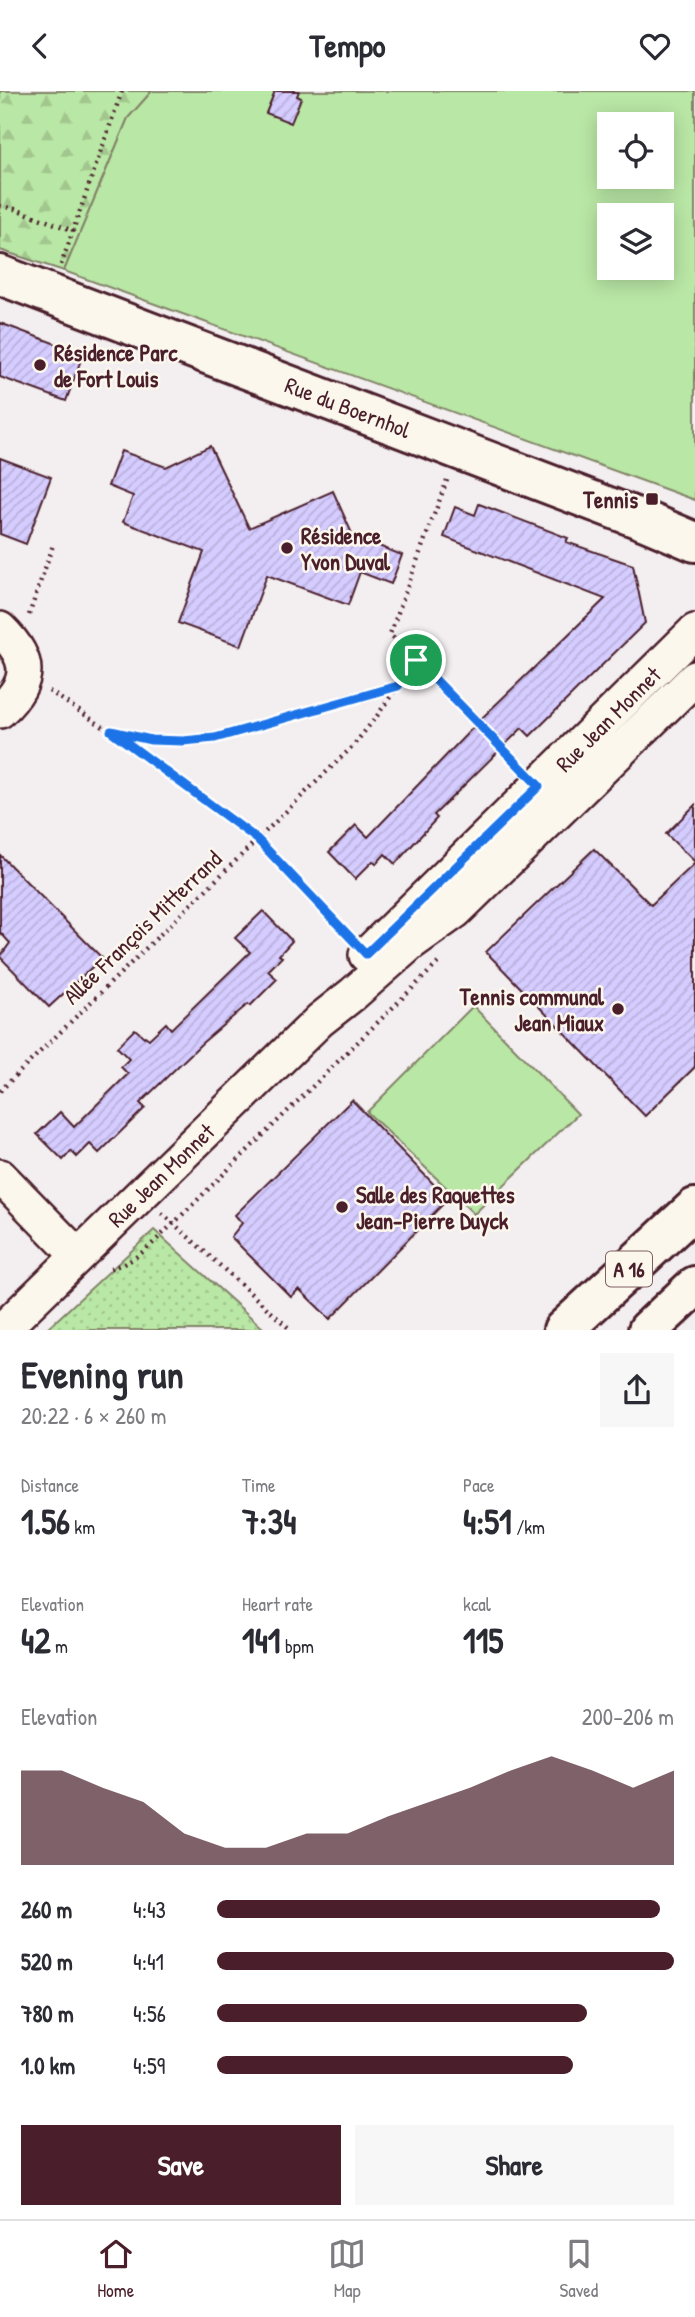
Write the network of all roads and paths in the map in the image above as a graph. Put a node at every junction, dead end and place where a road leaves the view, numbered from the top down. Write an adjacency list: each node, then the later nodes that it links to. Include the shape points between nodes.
1 (122, 91): 3 (path)
2 (0, 206): 3 (path)
3 (74, 231): 5 (path)
4 (0, 275): 5 (main road, Rue du Boernhol)
5 (51, 294): 6 (main road, Rue du Boernhol)
6 (458, 450): 7 (main road, Rue du Boernhol); 11 (path, via 390,633)
7 (695, 543)
8 (52, 545): 10 (path)
9 (695, 631): 16 (street, Rue Jean Monnet)
10 (14, 651): 14 (street, via 19,691); 15 (path)
11 (416, 660): 13 (path, Allée François Mitterrand); 16 (path)
12 (695, 678): 20 (street, Rue Jean Monnet, via 456,911)
13 (398, 686): 15 (path, via 215,738 151,740); 17 (path, Allée François Mitterrand, via 352,747)
14 (0, 711)
15 (111, 731): 17 (path)
16 (539, 786): 18 (street, Rue Jean Monnet)
17 (257, 839): 18 (path); 21 (path, Allée François Mitterrand)
18 (366, 954): 20 (street, Rue Jean Monnet)
19 (407, 995): 27 (path, via 174,1223)
20 (320, 1020): 24 (street, Rue Jean Monnet)
21 (0, 1091)
22 (0, 1176): 24 (street)
23 (695, 1208): 28 (main road, A 16)
24 (78, 1256): 26 (street, Rue Jean Monnet)
25 (695, 1286): 29 (main road, A 16)
26 (2, 1330)
27 (291, 1330)
28 (564, 1330)
29 (648, 1330)

